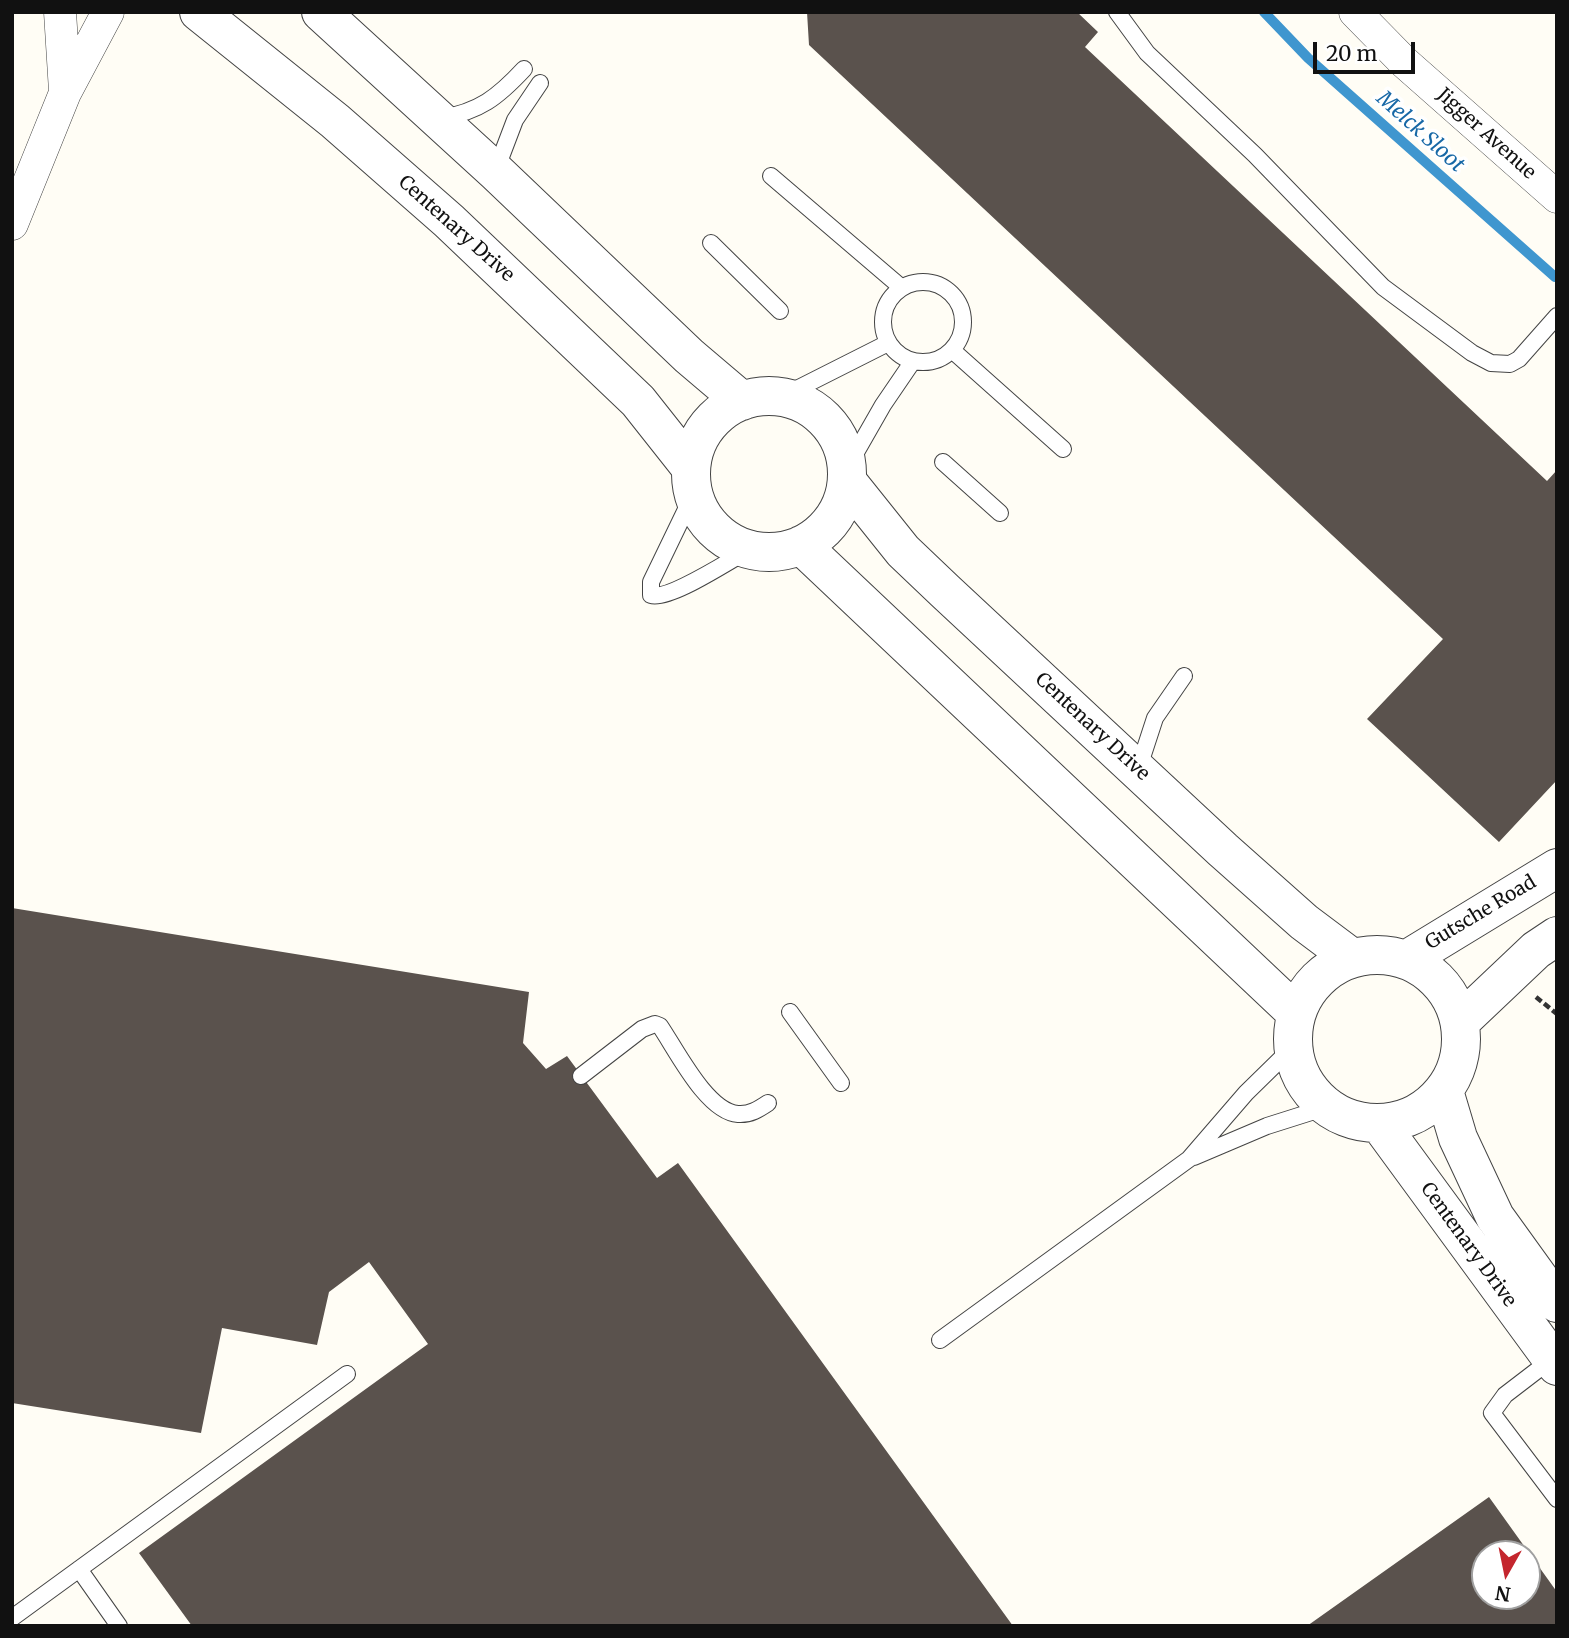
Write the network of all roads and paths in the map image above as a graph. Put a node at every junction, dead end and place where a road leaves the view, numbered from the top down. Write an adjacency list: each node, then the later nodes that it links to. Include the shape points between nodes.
1 (60, 12): 9 (street)
2 (108, 12): 9 (street)
3 (199, 12): 29 (street, Centenary Drive, via 335,121 449,221 638,401)
4 (321, 12): 10 (street)
5 (1117, 12): 19 (lane, via 1147,53 1395,298 1491,363 1519,359)
6 (1355, 12): 13 (street, Jigger Avenue, via 1404,62)
7 (524, 69): 10 (lane, via 488,104 463,115)
8 (540, 83): 11 (lane, via 515,120)
9 (65, 93): 14 (street)
10 (435, 119): 11 (street)
11 (496, 172): 25 (street)
12 (771, 176): 16 (lane)
13 (1557, 197)
14 (12, 224)
15 (710, 243): 17 (lane)
16 (902, 288): 21 (lane, via 884,313); 22 (lane, via 928,283 951,295 962,318)
17 (780, 310)
18 (1557, 316): 19 (lane)
19 (1544, 331): 20 (lane)
20 (1557, 342)
21 (888, 343): 23 (lane); 24 (lane)
22 (952, 350): 23 (lane, via 934,361); 26 (lane)
23 (913, 361): 28 (lane, via 883,405)
24 (782, 397): 25 (street); 28 (street, via 824,419 838,438)
25 (742, 401): 29 (street, via 722,411 707,427 696,446)
26 (1063, 449)
27 (943, 462): 30 (lane)
28 (847, 475): 31 (street, via 836,514 821,533); 34 (street, Centenary Drive, via 903,551)
29 (692, 482): 32 (street, via 698,508 714,530); 32 (lane, via 650,582 651,594 675,590)
30 (1000, 513)
31 (801, 545): 32 (street, via 776,552); 41 (street)
32 (749, 550)
33 (1184, 676): 34 (lane, via 1155,718)
34 (1138, 770): 37 (street, Centenary Drive, via 1295,914)
35 (1557, 868): 38 (street, Gutsche Road)
36 (1557, 936): 40 (street)
37 (1352, 958): 38 (street, via 1370,954); 41 (street, via 1317,979 1305,994)
38 (1406, 960): 40 (street, via 1441,984)
39 (790, 1012): 43 (lane)
40 (1460, 1022): 44 (street, via 1460,1058)
41 (1294, 1030): 46 (street, via 1304,1081); 48 (lane)
42 (581, 1076): 45 (lane, via 655,1024 715,1104 738,1114)
43 (841, 1083)
44 (1444, 1091): 47 (street, via 1415,1114); 49 (street, Centenary Drive, via 1458,1138 1495,1217)
45 (768, 1103)
46 (1327, 1107): 47 (street, via 1361,1122); 48 (lane)
47 (1379, 1123): 51 (street, Centenary Drive)
48 (1189, 1159): 50 (lane)
49 (1557, 1303)
50 (940, 1340)
51 (1554, 1362): 53 (lane, via 1505,1395 1492,1413)
52 (347, 1374): 54 (lane)
53 (1557, 1499)
54 (79, 1569): 55 (lane); 56 (lane)
55 (12, 1618)
56 (119, 1626)

